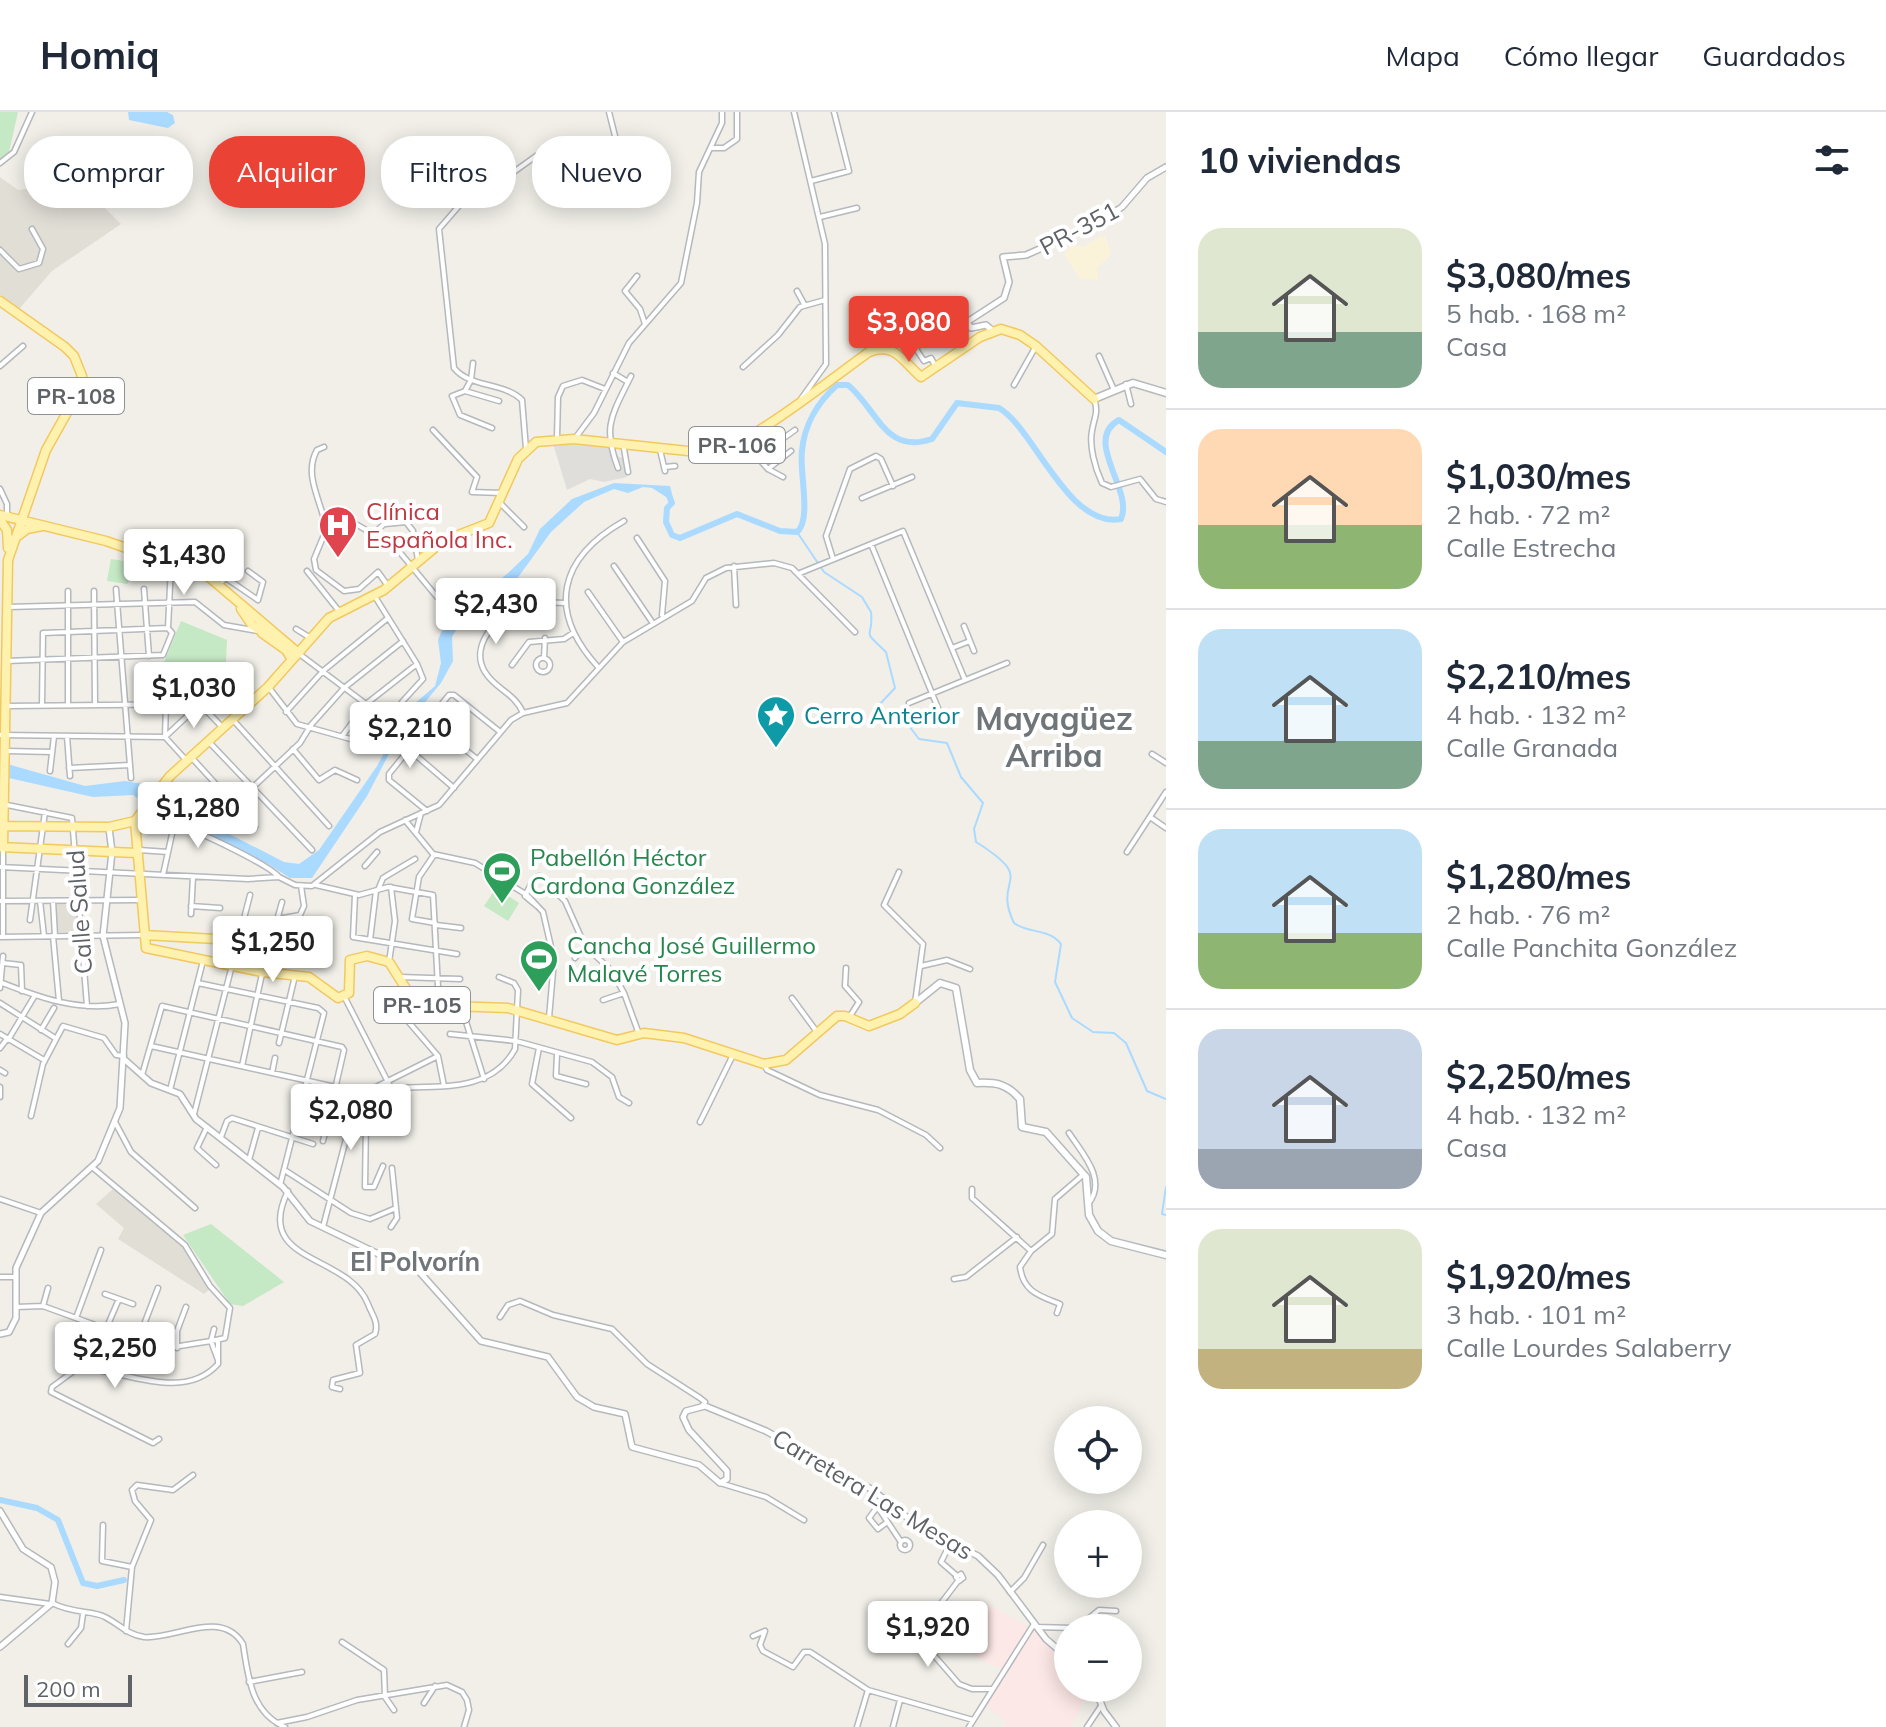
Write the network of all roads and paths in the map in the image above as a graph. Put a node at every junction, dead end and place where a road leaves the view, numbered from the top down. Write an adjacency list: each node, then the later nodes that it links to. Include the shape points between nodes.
1 (32, 112): 8 (street, via 14,152)
2 (609, 112): 38 (street, via 617,144 613,158 582,161 555,152 536,156 497,184 471,192 439,229 453,362 459,374)
3 (722, 112): 7 (street)
4 (737, 112): 7 (street, via 737,139 724,148)
5 (794, 112): 10 (street)
6 (834, 112): 10 (street, via 849,171)
7 (711, 148): 22 (street, via 699,172 685,275)
8 (0, 163)
9 (1166, 167): 23 (street, PR-351 / PR-351, via 1094,225 1026,255 1003,257 1009,282 1004,298)
10 (811, 181): 12 (street)
11 (857, 208): 12 (street)
12 (820, 217): 17 (street)
13 (32, 229): 14 (street, via 43,249 39,263 19,269)
14 (0, 250)
15 (637, 276): 19 (street, via 625,291)
16 (797, 291): 20 (street)
17 (825, 300): 20 (street); 46 (street, via 826,364)
18 (0, 301): 77 (main road, PR-108, via 65,347 82,376)
19 (634, 301): 21 (street); 22 (street)
20 (804, 304): 34 (street)
21 (628, 307)
22 (645, 324): 36 (street)
23 (967, 325): 25 (street, via 986,325); 30 (street, via 945,323 919,331)
24 (890, 326): 29 (street)
25 (993, 331): 28 (main road, via 1010,330); 35 (main road)
26 (901, 340): 30 (street)
27 (23, 346): 33 (street)
28 (1036, 346): 41 (street); 47 (main road)
29 (888, 349): 35 (main road, via 899,353 921,377); 46 (main road, PR-106, via 869,352)
30 (916, 349): 35 (street)
31 (1099, 356): 43 (street)
32 (473, 363): 38 (street)
33 (0, 366)
34 (743, 367)
35 (937, 368)
36 (613, 373): 39 (street); 42 (street)
37 (631, 376): 39 (street)
38 (471, 380): 44 (street); 60 (street, via 522,400)
39 (628, 383): 55 (street, via 610,416)
40 (1126, 384): 43 (main road); 45 (main road); 49 (street)
41 (1014, 385)
42 (605, 389): 53 (street, via 582,380 563,386); 54 (street)
43 (1114, 390): 47 (main road)
44 (465, 391): 48 (street); 50 (street, via 452,396 460,415)
45 (1166, 393)
46 (801, 399): 57 (main road, PR-106)
47 (1094, 399): 73 (street, via 1098,410 1092,446 1102,483 1111,487 1140,479 1156,499)
48 (499, 401)
49 (1131, 404)
50 (492, 428)
51 (433, 430): 71 (street, via 477,477 472,492)
52 (795, 430): 62 (street)
53 (557, 438): 54 (main road, PR-106); 60 (main road, PR-106)
54 (574, 439): 55 (main road, PR-106)
55 (608, 441): 56 (main road, PR-106); 64 (street)
56 (623, 442): 58 (main road, PR-106); 66 (street)
57 (743, 442): 58 (main road, PR-106, via 707,453); 62 (street)
58 (658, 446): 63 (street, via 665,469)
59 (324, 447): 97 (street, via 313,459 315,498 326,525 314,559 318,574 351,592 378,572)
60 (526, 449): 71 (main road)
61 (791, 451): 65 (street)
62 (757, 457): 65 (street)
63 (675, 466)
64 (618, 468)
65 (768, 469): 67 (street)
66 (628, 472)
67 (783, 477)
68 (912, 477): 69 (street)
69 (893, 486): 72 (street); 87 (street, via 876,456 850,469 826,536)
70 (0, 489): 76 (street, via 7,504)
71 (504, 493): 74 (main road)
72 (862, 498)
73 (1166, 502)
74 (500, 503): 82 (street); 90 (main road, via 485,526 443,541)
75 (421, 515): 81 (street, via 401,509)
76 (2, 517): 77 (main road); 88 (main road)
77 (20, 519): 80 (main road); 84 (main road, PR-108)
78 (624, 521): 107 (street, via 581,554)
79 (354, 523): 81 (street, via 371,534)
80 (47, 525): 84 (main road, via 27,529); 89 (main road)
81 (383, 525): 90 (street, via 406,522 413,531)
82 (524, 527)
83 (637, 538): 114 (street, via 665,581)
84 (14, 539): 88 (main road, PR-108)
85 (393, 544): 90 (street)
86 (871, 544): 87 (street); 133 (street, via 903,531); 151 (street, via 879,574)
87 (833, 559): 95 (street)
88 (8, 560): 112 (main road, PR-108)
89 (171, 564): 96 (main road); 105 (street)
90 (415, 565): 97 (main road); 104 (street)
91 (614, 566): 116 (street)
92 (734, 566): 95 (street, via 781,564); 111 (street); 114 (street, via 711,574 692,601)
93 (248, 571): 96 (street, via 263,582 258,600 226,578)
94 (307, 571): 113 (street)
95 (800, 573): 126 (street)
96 (219, 584): 122 (main road, via 252,625)
97 (388, 586): 103 (main road)
98 (116, 589): 109 (street)
99 (144, 589): 106 (street)
100 (68, 591): 110 (street)
101 (94, 591): 108 (street)
102 (588, 592): 132 (street)
103 (374, 595): 113 (main road); 115 (street)
104 (437, 597)
105 (170, 602): 106 (street); 118 (street); 122 (street, via 195,602 224,625)
106 (145, 603): 109 (street); 121 (street)
107 (564, 603): 127 (street); 165 (street, via 512,611 482,643 485,672 516,699)
108 (94, 604): 109 (street); 110 (street); 123 (street)
109 (118, 604): 124 (street)
110 (68, 605): 112 (street); 125 (street)
111 (736, 605)
112 (5, 607): 142 (main road, PR-108)
113 (339, 611): 128 (main road)
114 (662, 615): 116 (street)
115 (388, 618): 130 (street); 147 (street)
116 (652, 622): 132 (street)
117 (964, 626): 131 (street)
118 (168, 628): 121 (street); 136 (street, via 172,633 163,655)
119 (304, 628): 128 (street)
120 (296, 629): 128 (street)
121 (147, 630): 124 (street); 136 (street)
122 (264, 630): 128 (main road, via 295,640); 135 (main road)
123 (94, 631): 124 (street); 125 (street); 138 (street)
124 (119, 631): 137 (street)
125 (68, 632): 140 (street); 141 (street, via 43,633)
126 (855, 632)
127 (573, 633): 129 (street, via 564,639); 146 (street)
128 (310, 637): 135 (main road)
129 (545, 638): 139 (street); 145 (street, via 524,646)
130 (403, 641): 144 (street); 150 (street)
131 (970, 641): 133 (street); 134 (street)
132 (623, 642): 146 (street)
133 (952, 648): 148 (street)
134 (974, 651)
135 (292, 653): 147 (street); 149 (main road)
136 (149, 656): 137 (street)
137 (121, 657): 138 (street); 154 (street)
138 (94, 658): 140 (street); 157 (street)
139 (544, 658)
140 (68, 659): 141 (street); 160 (street)
141 (42, 660): 142 (street); 162 (street)
142 (5, 661): 161 (main road, PR-108)
143 (1007, 663): 148 (street)
144 (417, 664): 153 (street, via 423,679); 159 (street)
145 (512, 665)
146 (598, 667): 165 (street, via 567,703)
147 (323, 671): 150 (street); 164 (street)
148 (965, 680): 151 (street)
149 (268, 687): 163 (main road); 164 (street)
150 (344, 688): 159 (street); 170 (street)
151 (933, 694): 156 (street); 166 (street)
152 (235, 702): 163 (street)
153 (402, 702)
154 (125, 703): 155 (street); 157 (street); 176 (street)
155 (166, 703): 158 (street); 177 (street)
156 (909, 703)
157 (95, 704): 160 (street)
158 (200, 704): 169 (street); 177 (street)
159 (366, 704): 168 (street); 173 (street)
160 (68, 705): 162 (street)
161 (5, 706): 162 (street); 172 (main road, PR-108)
162 (42, 706)
163 (243, 709): 167 (main road)
164 (286, 712): 170 (street)
165 (523, 713): 171 (street)
166 (944, 715)
167 (232, 719): 169 (main road); 188 (street)
168 (390, 722)
169 (223, 728): 178 (main road)
170 (309, 728): 173 (street); 180 (street)
171 (499, 731): 185 (street); 185 (street, via 454,695 440,705 432,723)
172 (2, 735): 174 (street); 183 (main road, PR-108)
173 (343, 735): 179 (street)
174 (54, 736): 175 (street); 181 (street)
175 (67, 736): 176 (street); 189 (street)
176 (128, 737): 177 (street); 187 (street)
177 (165, 737): 184 (street)
178 (208, 741): 184 (main road); 194 (street)
179 (379, 747)
180 (293, 749): 188 (street); 193 (street, via 319,780 335,770)
181 (52, 752): 183 (street); 190 (street)
182 (1152, 754): 186 (street)
183 (4, 756): 197 (main road, PR-108)
184 (188, 759): 198 (street); 202 (main road)
185 (477, 759): 195 (street)
186 (1166, 763)
187 (130, 765): 189 (street); 192 (street)
188 (274, 766): 194 (street); 206 (street)
189 (69, 768): 191 (street)
190 (50, 771)
191 (70, 776)
192 (131, 778)
193 (357, 780)
194 (252, 787): 198 (street); 217 (street)
195 (454, 788): 200 (street); 200 (street, via 412,752 406,753 389,778)
196 (1166, 792): 201 (street)
197 (2, 803): 199 (street); 205 (main road, PR-108)
198 (235, 804): 208 (street)
199 (45, 812): 209 (street); 210 (street, Calle Salud, via 72,818)
200 (424, 812): 203 (street); 212 (street)
201 (1150, 817): 211 (street); 222 (street)
202 (136, 820): 204 (street); 207 (main road); 218 (main road)
203 (405, 820): 212 (street); 214 (street)
204 (174, 825): 220 (street); 235 (street, via 265,865)
205 (2, 826): 209 (main road); 213 (main road, PR-108)
206 (329, 826)
207 (109, 827): 210 (main road); 219 (street)
208 (255, 827)
209 (42, 828): 210 (main road); 215 (street)
210 (73, 828): 216 (street, Calle Salud)
211 (1166, 828)
212 (416, 832): 223 (street)
213 (1, 847): 215 (main road); 227 (street)
214 (362, 848): 224 (street); 237 (street)
215 (39, 849): 216 (main road); 228 (street)
216 (74, 850): 219 (main road); 229 (street, Calle Salud)
217 (312, 850)
218 (136, 851): 219 (main road); 220 (street); 232 (main road)
219 (112, 852): 230 (street)
220 (168, 852): 233 (street)
221 (377, 852): 224 (street)
222 (1127, 852)
223 (434, 855): 241 (street); 244 (street, via 475,863)
224 (372, 858): 226 (street)
225 (415, 859): 240 (street, via 383,878)
226 (365, 866)
227 (1, 867): 228 (street); 247 (street)
228 (36, 869): 229 (street); 248 (street)
229 (76, 871): 230 (street); 251 (street, Calle Salud)
230 (110, 872): 232 (street); 245 (street)
231 (899, 872): 281 (street, via 884,905 921,940)
232 (138, 874): 233 (street); 246 (main road)
233 (163, 875): 234 (street)
234 (193, 877): 235 (street); 254 (street)
235 (279, 877): 238 (street)
236 (530, 883): 244 (street); 253 (street); 272 (street, via 539,876 565,901)
237 (316, 885): 238 (street); 243 (street)
238 (301, 886): 257 (street, via 300,915)
239 (391, 887): 240 (street); 241 (street); 271 (street)
240 (377, 890): 243 (street); 268 (street)
241 (416, 891): 259 (street, via 434,897); 259 (street, via 414,921)
242 (250, 895): 267 (street)
243 (355, 895): 268 (street, via 353,937)
244 (525, 896): 253 (street)
245 (108, 900): 246 (street); 251 (street); 265 (street)
246 (141, 900): 261 (main road)
247 (1, 901): 248 (street); 266 (street)
248 (32, 901): 249 (street); 258 (street)
249 (40, 901): 250 (street); 262 (street)
250 (53, 901): 251 (street); 263 (street)
251 (78, 901): 264 (street, Calle Salud)
252 (282, 902): 257 (street)
253 (535, 903): 315 (street, via 547,918 554,960)
254 (191, 906): 255 (street); 256 (street)
255 (220, 908)
256 (191, 914)
257 (278, 919): 269 (street)
258 (30, 920)
259 (436, 924): 260 (street); 273 (street)
260 (461, 928)
261 (144, 935): 265 (street); 267 (main road); 277 (main road, PR-105, via 146,948)
262 (44, 936): 263 (street); 266 (street)
263 (54, 936): 264 (street); 300 (street)
264 (81, 936): 265 (street); 305 (street, Calle Salud)
265 (103, 936): 304 (street)
266 (1, 937)
267 (238, 939): 269 (main road); 280 (street)
268 (370, 940): 271 (street)
269 (271, 942): 270 (street); 284 (main road)
270 (314, 944)
271 (392, 944): 273 (street); 278 (street)
272 (585, 946): 276 (street); 294 (street, via 611,970)
273 (437, 951): 274 (street); 287 (street)
274 (457, 954)
275 (3, 956): 279 (street)
276 (575, 958)
277 (203, 960): 280 (main road, PR-105); 290 (street)
278 (389, 962): 285 (main road, PR-105); 297 (main road, PR-105, via 367,956 350,960 350,992)
279 (3, 963): 291 (street); 293 (street, via 21,965)
280 (231, 966): 284 (main road, PR-105); 292 (street)
281 (921, 966): 283 (street, via 947,960); 303 (street)
282 (846, 968): 312 (street, via 845,986 859,1002)
283 (970, 969)
284 (264, 972): 295 (street); 297 (main road, PR-105, via 309,977)
285 (400, 977): 287 (street); 306 (main road, PR-105, via 417,1003)
286 (499, 977): 309 (street, via 517,987)
287 (438, 979): 288 (street); 306 (street)
288 (460, 979)
289 (294, 980): 301 (street)
290 (198, 983): 292 (street); 311 (street)
291 (1, 984): 293 (street)
292 (226, 989): 295 (street); 314 (street)
293 (22, 991): 296 (street)
294 (624, 993): 299 (street); 322 (street)
295 (258, 995): 301 (street); 316 (street)
296 (35, 997): 300 (street); 313 (street)
297 (345, 998): 346 (street)
298 (792, 998): 318 (street)
299 (603, 1000)
300 (59, 1001): 305 (street)
301 (289, 1002): 319 (street); 326 (street, via 318,1008 324,1015)
302 (0, 1003): 313 (street)
303 (915, 1003): 312 (main road, via 871,1025); 377 (main road, via 940,983 956,988 972,1076 977,1083 1008,1087 1020,1099 1022,1127 1046,1132)
304 (120, 1004): 305 (street); 336 (street)
305 (87, 1006)
306 (440, 1007): 308 (main road, PR-105)
307 (54, 1008): 317 (street)
308 (462, 1008): 309 (main road, PR-105); 323 (street)
309 (517, 1011): 315 (main road, PR-105); 327 (street)
310 (400, 1012): 335 (street)
311 (190, 1013): 314 (street); 329 (street, via 162,1006); 332 (street)
312 (849, 1017): 318 (main road, via 837,1016)
313 (22, 1018): 317 (street); 325 (street)
314 (218, 1019): 316 (street); 338 (street)
315 (548, 1022): 322 (main road, PR-105, via 617,1040)
316 (250, 1026): 319 (street); 341 (street)
317 (41, 1030): 324 (street)
318 (817, 1032): 340 (main road, via 786,1060)
319 (282, 1033): 326 (street); 328 (street)
320 (0, 1034): 325 (street)
321 (450, 1034): 323 (street)
322 (639, 1034): 334 (main road, PR-105, via 690,1039)
323 (471, 1036): 327 (street); 344 (street)
324 (55, 1038): 336 (street, via 69,1025 104,1038 116,1055); 339 (street)
325 (7, 1039): 330 (street); 339 (street)
326 (318, 1041): 345 (street); 349 (street, via 344,1050)
327 (516, 1041): 331 (street); 344 (street, via 512,1055)
328 (279, 1043)
329 (151, 1046): 332 (street); 343 (street)
330 (0, 1048)
331 (539, 1048): 333 (street); 358 (street, via 532,1084)
332 (180, 1052): 338 (street); 351 (street)
333 (557, 1053): 347 (street, via 556,1076); 354 (street, via 594,1063)
334 (733, 1055): 340 (main road, PR-105); 361 (street)
335 (438, 1056): 346 (street); 348 (street)
336 (125, 1058): 343 (street); 360 (street)
337 (275, 1058): 342 (street)
338 (208, 1059): 341 (street); 356 (street)
339 (44, 1060): 355 (street)
340 (764, 1064): 370 (street, via 804,1089 878,1110)
341 (242, 1066): 342 (street)
342 (272, 1073): 345 (street)
343 (142, 1077): 351 (street)
344 (484, 1079): 348 (street)
345 (309, 1080): 349 (street); 366 (street)
346 (387, 1081): 348 (street, via 391,1088); 352 (street)
347 (586, 1084)
348 (444, 1086)
349 (336, 1087): 352 (street); 368 (street)
350 (1, 1088): 353 (street)
351 (170, 1090): 356 (street, via 180,1094)
352 (358, 1092): 357 (street)
353 (0, 1097)
354 (629, 1103)
355 (31, 1116)
356 (193, 1116): 364 (street)
357 (351, 1118): 359 (street); 382 (street)
358 (571, 1118)
359 (366, 1121): 363 (street); 373 (street, via 364,1185 374,1187)
360 (115, 1122): 374 (street); 384 (street, via 131,1152)
361 (700, 1122)
362 (258, 1126): 366 (street); 367 (street, via 232,1118); 371 (street)
363 (391, 1126)
364 (207, 1127): 367 (street); 372 (street, via 197,1148)
365 (1069, 1133): 383 (street, via 1093,1168 1094,1190)
366 (294, 1136): 369 (street); 376 (street)
367 (221, 1137): 371 (street)
368 (323, 1141)
369 (313, 1144)
370 (940, 1148)
371 (249, 1160): 378 (street)
372 (216, 1165)
373 (383, 1166)
374 (92, 1167): 386 (street); 411 (street, via 185,1245 231,1310 225,1338)
375 (392, 1168): 385 (street)
376 (286, 1171): 378 (street); 382 (street)
377 (1084, 1174): 383 (main road); 391 (street, via 1055,1199 1052,1234)
378 (280, 1185): 380 (street)
379 (972, 1189): 389 (street, via 972,1198)
380 (288, 1191): 388 (street, via 306,1218); 415 (street, via 282,1211 287,1241 356,1283 377,1324 375,1334 356,1345 360,1373 333,1380 332,1387)
381 (0, 1199): 386 (street)
382 (332, 1200): 385 (street, via 368,1219); 388 (street)
383 (1088, 1204): 392 (main road, via 1090,1218 1105,1239)
384 (195, 1208)
385 (396, 1208): 387 (street)
386 (41, 1213): 394 (street)
387 (391, 1227)
388 (323, 1230): 419 (street, via 416,1268 481,1341 548,1357 577,1397 625,1414 632,1447 699,1465)
389 (1017, 1237): 391 (street); 395 (street, via 966,1277)
390 (101, 1250): 406 (street)
391 (1031, 1251): 404 (street, via 1020,1267 1022,1278 1036,1296 1060,1304)
392 (1166, 1255)
393 (0, 1277): 394 (street)
394 (14, 1277): 402 (street)
395 (954, 1279)
396 (48, 1288): 401 (street)
397 (158, 1288): 410 (street)
398 (105, 1294): 399 (street)
399 (119, 1299): 400 (street); 407 (street)
400 (133, 1304)
401 (43, 1306): 402 (street); 406 (street)
402 (16, 1307): 409 (street, via 13,1326)
403 (186, 1307): 413 (street)
404 (1057, 1313)
405 (500, 1317): 416 (street, via 508,1305 520,1301 553,1315 607,1326 647,1364 705,1402)
406 (76, 1318): 407 (street)
407 (106, 1329): 410 (street)
408 (214, 1329): 412 (street)
409 (0, 1334)
410 (138, 1340): 413 (street, via 161,1349)
411 (218, 1340): 412 (street); 414 (street)
412 (211, 1341): 413 (street); 414 (street)
413 (177, 1348)
414 (218, 1360): 417 (street, via 208,1372 184,1381 159,1382 81,1368 52,1387 57,1397 153,1443)
415 (340, 1389)
416 (702, 1406): 419 (street, via 688,1410 684,1420 726,1469 727,1479); 420 (street, Carretera Las Mesas, via 766,1431)
417 (159, 1439)
418 (193, 1475): 429 (street, via 168,1491 133,1488 135,1501 151,1520)
419 (720, 1483): 423 (street, via 766,1497)
420 (884, 1498): 421 (street); 427 (street, Carretera Las Mesas, via 904,1517)
421 (879, 1504): 424 (street); 424 (street, via 869,1518 878,1529)
422 (0, 1511): 432 (street, via 23,1549 51,1567)
423 (804, 1520)
424 (887, 1522): 426 (street)
425 (103, 1525): 429 (street, via 101,1559)
426 (901, 1542)
427 (951, 1542): 430 (street, Carretera Las Mesas, via 981,1558); 441 (street, via 942,1565 958,1578)
428 (1043, 1545): 430 (street)
429 (132, 1567): 439 (street)
430 (1010, 1592): 437 (street, Carretera Las Mesas)
431 (0, 1597): 432 (street)
432 (51, 1603): 435 (street); 445 (street)
433 (890, 1605): 441 (street)
434 (1116, 1611): 436 (street)
435 (83, 1614): 439 (street, via 105,1617); 443 (street, via 81,1628)
436 (1093, 1614)
437 (1035, 1626): 438 (street); 444 (street, Carretera Las Mesas); 449 (street)
438 (1054, 1627)
439 (126, 1631): 447 (street, via 150,1637 196,1627 230,1632 243,1644)
440 (753, 1636): 450 (street, via 765,1631 763,1651 793,1667 810,1652)
441 (916, 1636): 449 (street, via 964,1687)
442 (342, 1642): 451 (street, via 384,1670)
443 (68, 1644)
444 (1054, 1644)
445 (0, 1647)
446 (302, 1672): 447 (street)
447 (249, 1682): 457 (street, via 259,1706)
448 (435, 1686): 451 (street); 454 (street); 460 (street, via 462,1692 469,1706)
449 (992, 1689): 458 (street)
450 (868, 1690): 452 (street); 461 (street)
451 (385, 1697): 456 (street); 457 (street)
452 (900, 1700): 458 (street); 462 (street)
453 (1100, 1702): 455 (street)
454 (424, 1703)
455 (1101, 1706): 463 (street); 464 (street)
456 (394, 1710)
457 (275, 1723): 459 (street)
458 (972, 1724)
459 (285, 1727)
460 (464, 1727)
461 (857, 1727)
462 (893, 1727)
463 (1087, 1727)
464 (1116, 1727)

